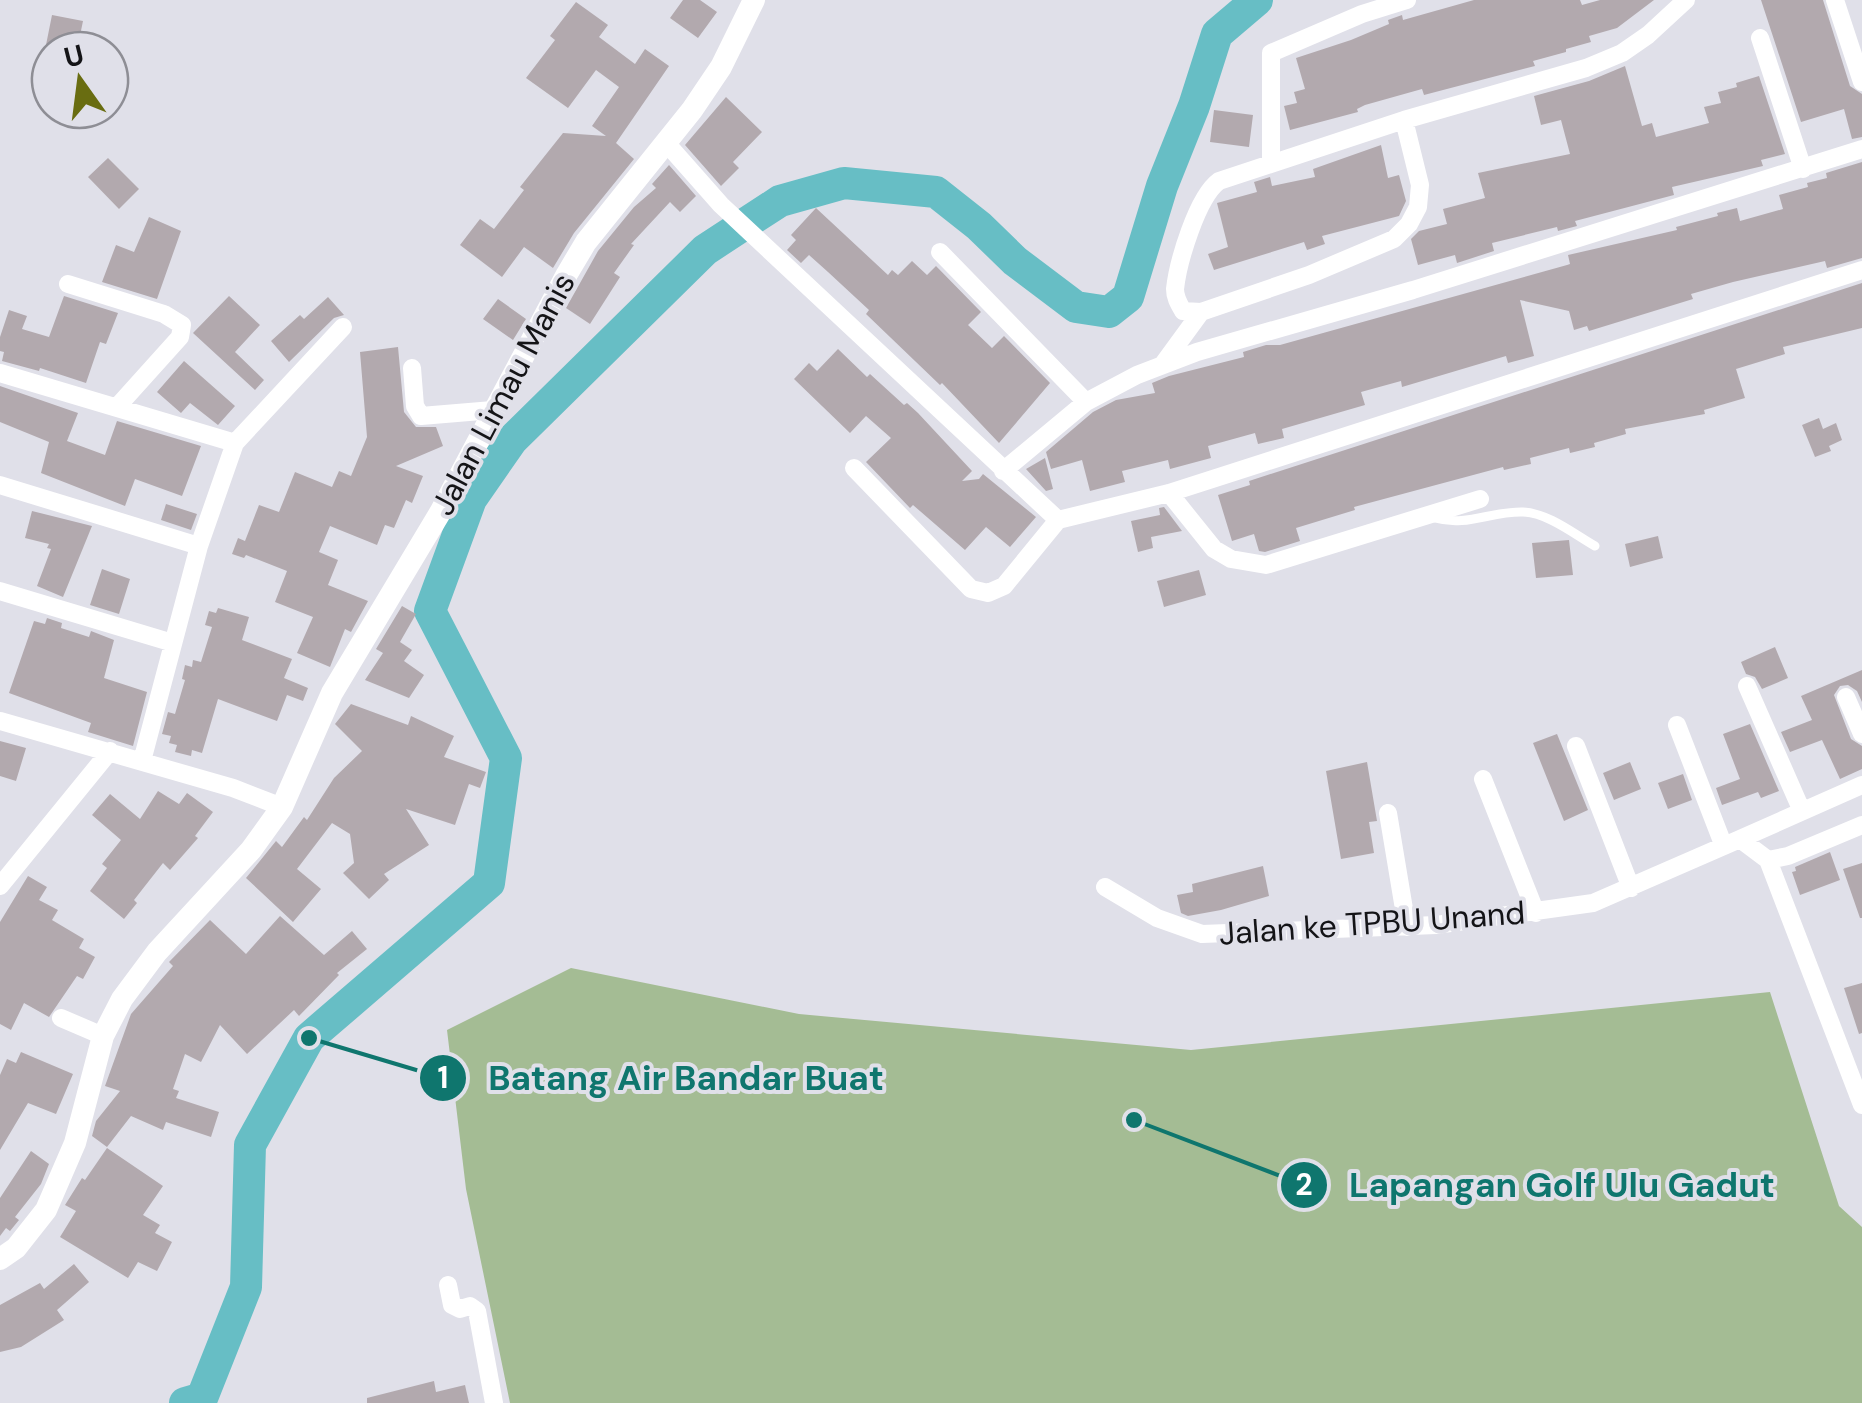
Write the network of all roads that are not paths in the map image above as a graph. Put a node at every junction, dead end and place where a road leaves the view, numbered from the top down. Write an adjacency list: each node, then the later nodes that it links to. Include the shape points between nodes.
1 (754, 0): 9 (street, Jalan Limau Manis)
2 (1408, 0): 11 (street, via 1270,53)
3 (1686, 0): 8 (street, via 1622,53)
4 (1835, 0): 6 (street)
5 (1760, 38): 12 (street)
6 (1858, 59): 7 (street)
7 (1862, 82)
8 (1404, 120): 11 (street); 16 (street, via 1420,185 1418,207 1394,239)
9 (668, 145): 23 (street, Jalan Limau Manis, via 586,242); 26 (street, via 721,205)
10 (1862, 149): 12 (street)
11 (1271, 163): 16 (street, via 1218,181 1200,203 1176,301 1183,311)
12 (1803, 168): 18 (street)
13 (940, 252): 21 (street)
14 (1862, 270): 28 (street)
15 (68, 284): 22 (street, via 164,314 182,326 184,332)
16 (1202, 312): 18 (street)
17 (344, 327): 24 (street)
18 (1161, 367): 21 (street)
19 (412, 368): 23 (street, via 421,416)
20 (0, 372): 22 (street)
21 (1086, 402): 26 (street)
22 (117, 407): 24 (street)
23 (494, 410): 46 (street, Jalan Limau Manis, via 332,694)
24 (235, 443): 32 (street)
25 (854, 468): 31 (street, via 971,589 988,594 1004,586)
26 (1003, 471): 31 (street)
27 (0, 485): 32 (street)
28 (1169, 492): 30 (street, via 1214,549 1266,565); 31 (street)
29 (1480, 499): 30 (street)
30 (1427, 516): 33 (lane, via 1462,523 1525,512)
31 (1058, 520)
32 (198, 546): 35 (street)
33 (1595, 546)
34 (0, 591): 35 (street)
35 (173, 643): 43 (street)
36 (1748, 686): 47 (street)
37 (1846, 697): 40 (street)
38 (0, 721): 42 (street)
39 (1678, 725): 50 (street)
40 (1862, 734)
41 (1576, 746): 55 (street)
42 (110, 751): 43 (street); 52 (street)
43 (142, 761): 46 (street)
44 (1483, 779): 56 (street)
45 (1862, 784): 47 (street, Jalan ke TPBU Unand)
46 (282, 807): 59 (street, Jalan Limau Manis, via 157,952)
47 (1801, 809): 50 (street, Jalan ke TPBU Unand)
48 (1388, 812): 57 (street)
49 (1862, 825): 51 (street)
50 (1731, 841): 51 (street); 55 (street, Jalan ke TPBU Unand)
51 (1768, 860): 60 (street)
52 (7, 863): 53 (street)
53 (0, 886)
54 (1105, 887): 57 (street, Jalan ke TPBU Unand, via 1157,918 1202,934)
55 (1631, 888): 56 (street, Jalan ke TPBU Unand, via 1594,904)
56 (1536, 913): 57 (street, Jalan ke TPBU Unand)
57 (1407, 926)
58 (61, 1018): 59 (street)
59 (103, 1036): 61 (street, Jalan Limau Manis, via 76,1143 46,1210)
60 (1861, 1102)
61 (0, 1259)
62 (448, 1285): 63 (street, via 452,1305 476,1311)
63 (494, 1403)

